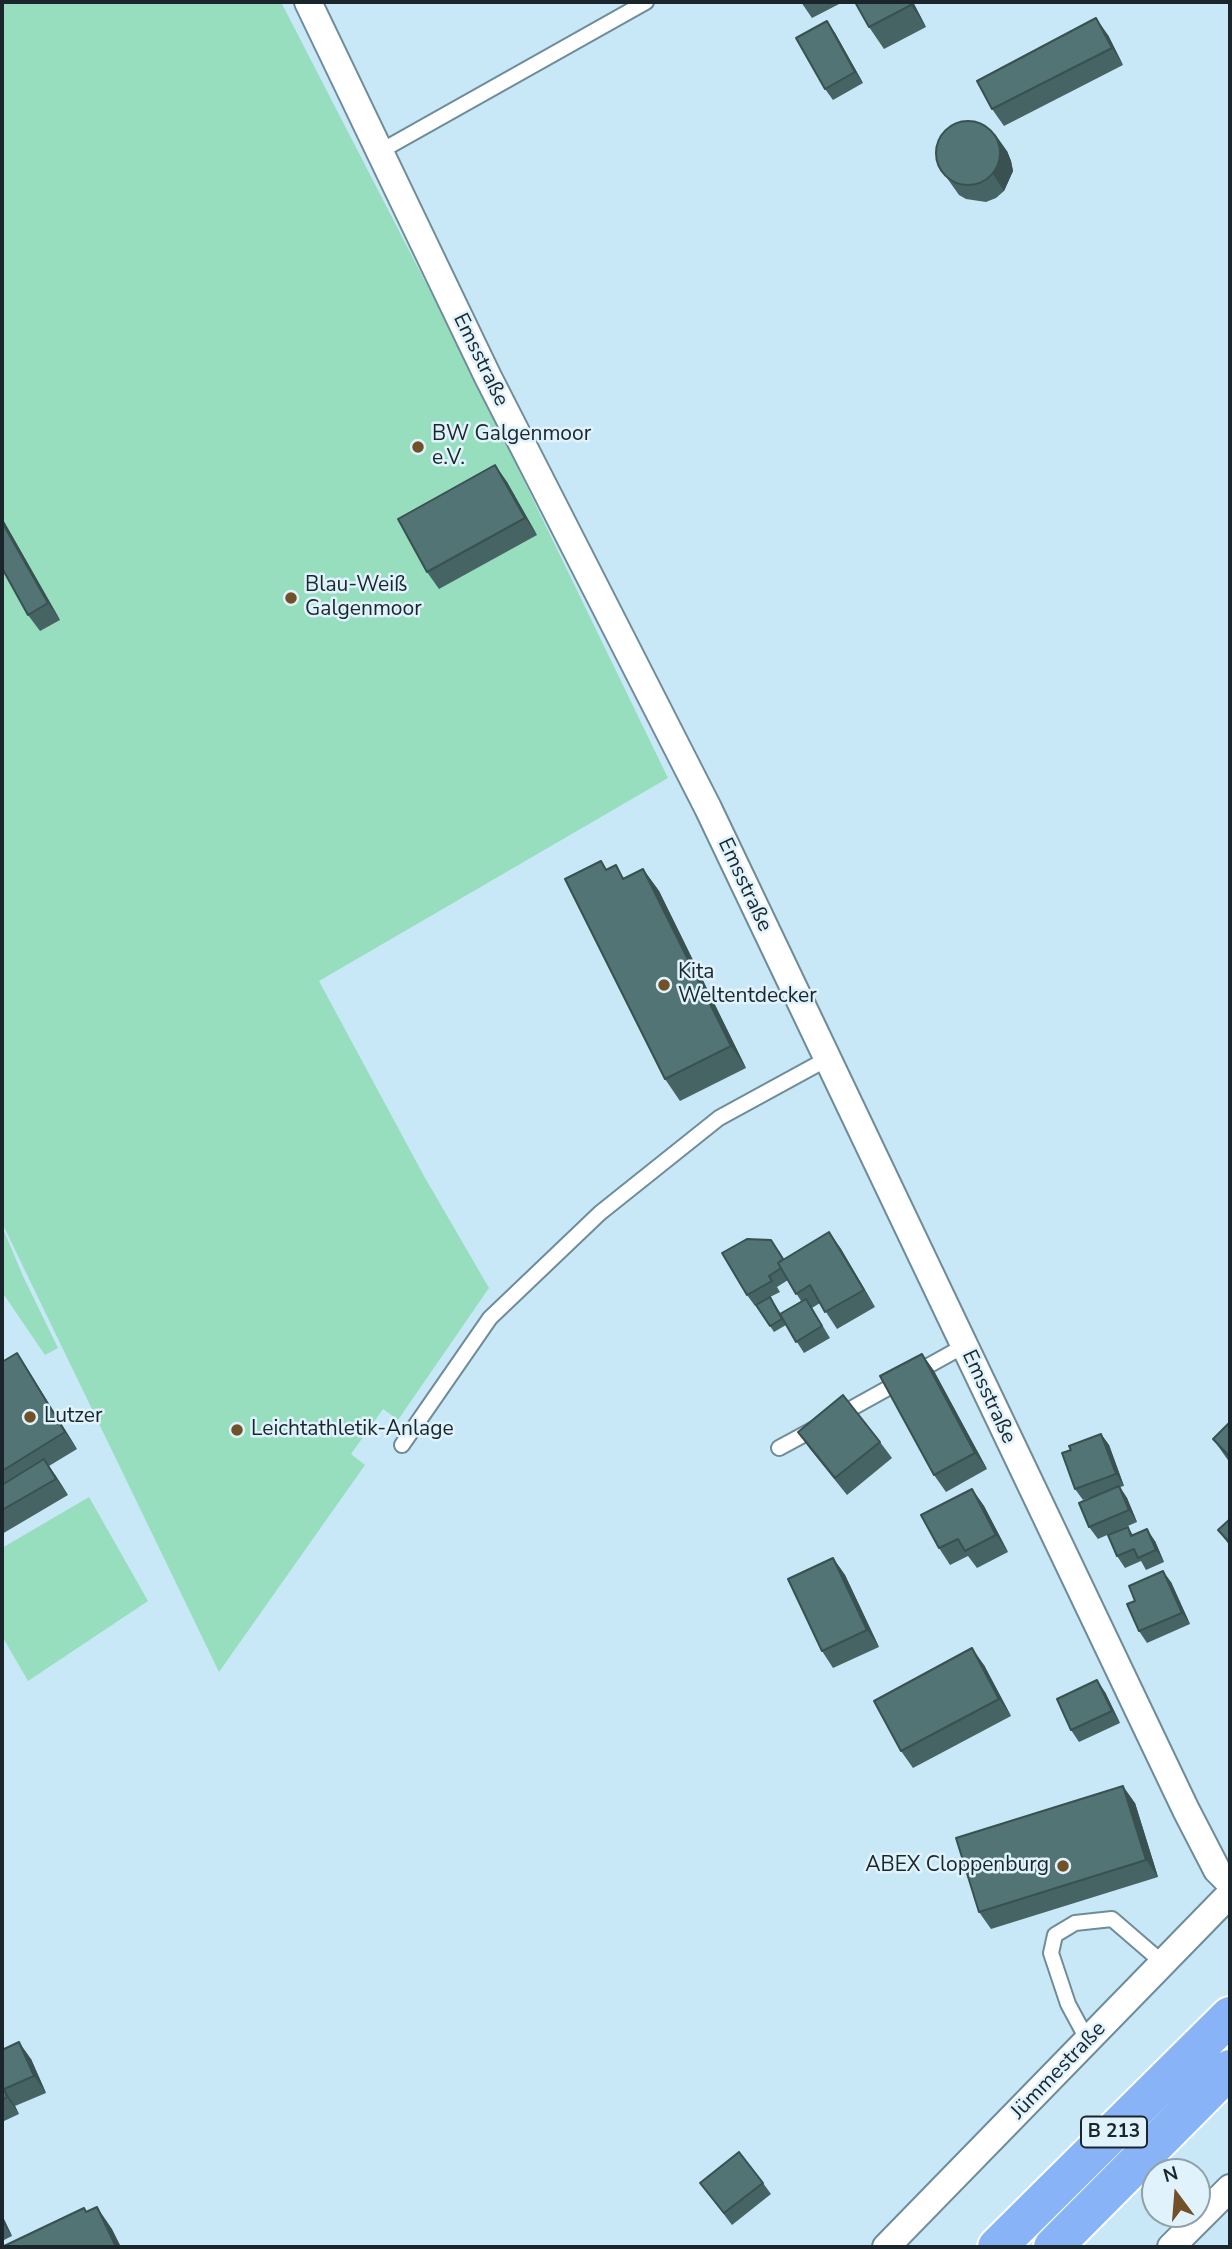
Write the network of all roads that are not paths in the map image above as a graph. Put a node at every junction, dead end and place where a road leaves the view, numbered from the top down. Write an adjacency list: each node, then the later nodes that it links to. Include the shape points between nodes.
1 (308, 2): 3 (street, Emsstraße)
2 (646, 2): 3 (lane)
3 (379, 152): 4 (street, Emsstraße, via 708,808)
4 (827, 1059): 5 (street, Emsstraße); 6 (lane, via 719,1118 600,1213 490,1318)
5 (964, 1346): 7 (lane); 8 (street, Emsstraße, via 1186,1810 1217,1870)
6 (402, 1445)
7 (779, 1448)
8 (1230, 1883)
9 (1230, 1894): 10 (street, Jümmestraße)
10 (1163, 1963): 12 (street, Jümmestraße); 12 (lane, via 1112,1919 1075,1923 1055,1935 1051,1953 1068,2004)
11 (1230, 2016): 16 (highway, B 213)
12 (1088, 2041): 15 (street, Jümmestraße)
13 (1230, 2069): 17 (highway, B 213)
14 (1230, 2188): 18 (street)
15 (887, 2247)
16 (997, 2247)
17 (1054, 2247)
18 (1171, 2247)

